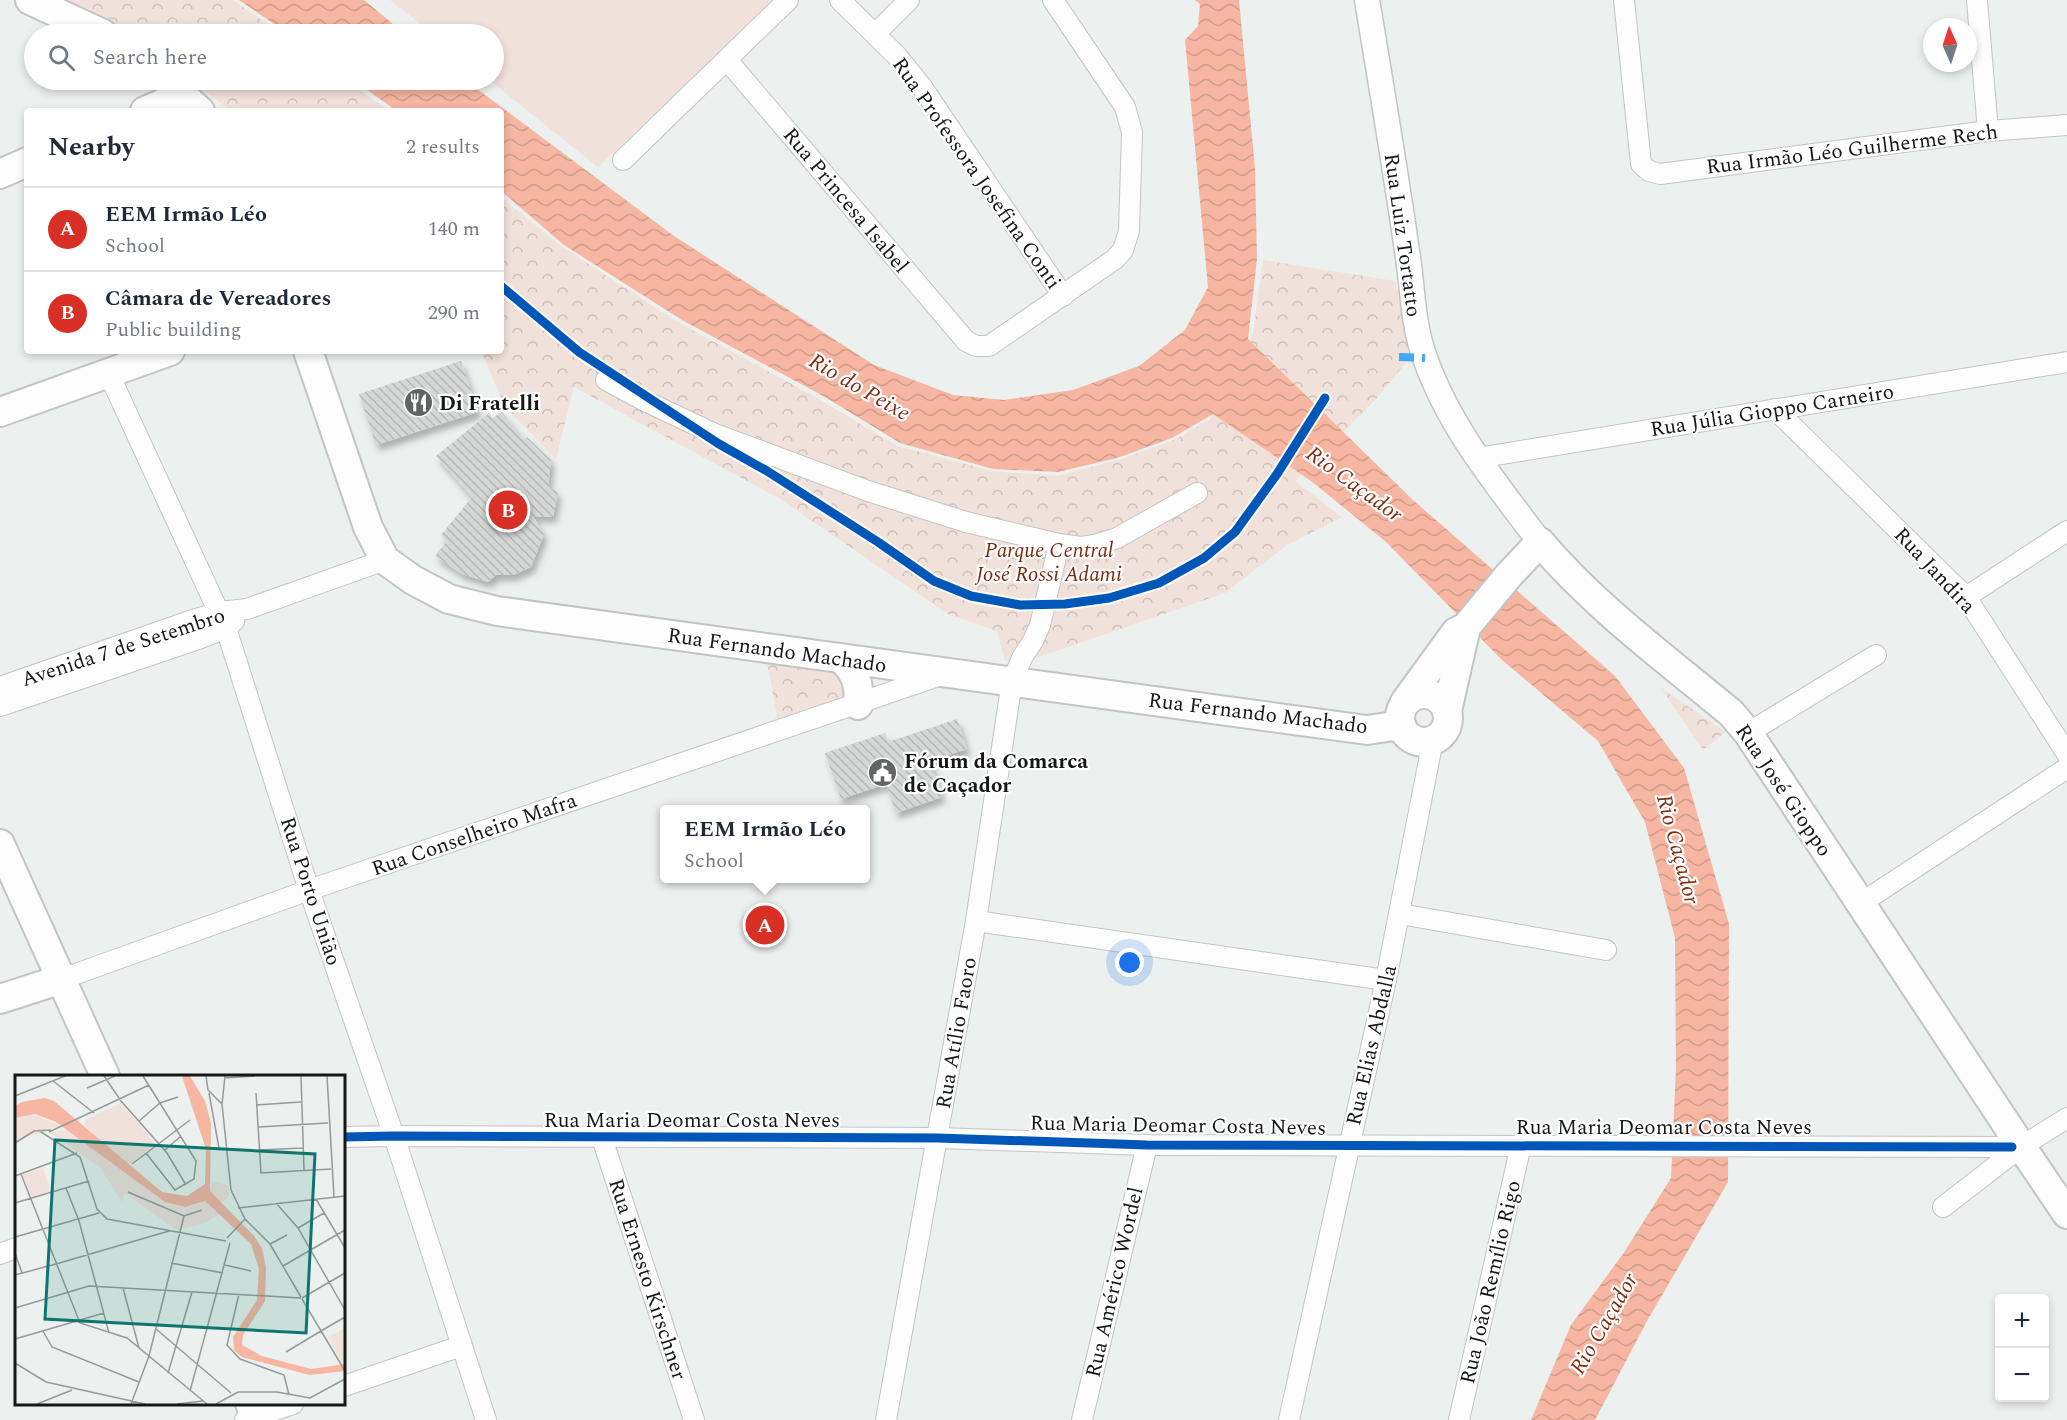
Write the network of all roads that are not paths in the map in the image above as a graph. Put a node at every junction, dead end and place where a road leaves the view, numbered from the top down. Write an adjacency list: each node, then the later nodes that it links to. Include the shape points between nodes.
1 (30, 0): 9 (main road)
2 (788, 0): 11 (street)
3 (840, 0): 10 (street, Rua Professora Josefina Conti)
4 (909, 0): 10 (street)
5 (1053, 0): 19 (street, via 1125,107 1132,132 1129,231 1123,250 1115,260)
6 (1367, 0): 27 (street, Rua Luiz Tortatto, via 1408,254 1414,318 1425,358)
7 (1624, 0): 15 (street, Rua Irmão Léo Guilherme Rech, via 1641,164 1649,171 1660,174)
8 (1977, 0): 15 (street)
9 (82, 24)
10 (875, 34): 19 (street, Rua Professora Josefina Conti, via 922,87)
11 (727, 60): 16 (street); 19 (street, Rua Princesa Isabel, via 966,341 989,346)
12 (183, 95): 13 (main road)
13 (152, 108)
14 (2067, 125): 15 (street, Rua Irmão Léo Guilherme Rech)
15 (1988, 131)
16 (623, 160)
17 (24, 163): 18 (main road)
18 (0, 174)
19 (1063, 296)
20 (161, 354): 23 (main road)
21 (309, 354): 32 (main road, Rua Fernando Machado, via 368,527)
22 (2067, 362): 25 (street, Rua Júlia Gioppo Carneiro)
23 (108, 372): 26 (main road); 34 (street, Rua Porto União)
24 (606, 380): 31 (street, via 715,434 868,491 966,522)
25 (1775, 409): 27 (street, Rua Júlia Gioppo Carneiro); 33 (street, Rua Jandira)
26 (0, 412)
27 (1477, 458): 30 (street, Rua José Gioppo)
28 (1197, 493): 31 (street, via 1117,538 1081,547)
29 (2067, 531): 33 (street)
30 (1540, 542): 35 (main road); 46 (main road, Rua José Gioppo, via 1608,611 1731,713)
31 (1059, 544): 40 (street, Rua Atílio Faoro, via 1040,625)
32 (385, 560): 34 (street, Avenida 7 de Setembro); 37 (main road, Rua Fernando Machado, via 449,599 497,611)
33 (1966, 597): 48 (street, Rua Jandira)
34 (222, 620): 38 (street, Avenida 7 de Setembro); 51 (street, Rua Porto União)
35 (1467, 626): 44 (main road); 45 (main road, via 1456,632)
36 (1876, 655): 46 (street)
37 (842, 660): 39 (main road, Rua Fernando Machado); 42 (main road, via 852,668 857,680)
38 (79, 670): 41 (street, Avenida 7 de Setembro); 43 (street, Avenida 7 de Setembro)
39 (949, 672): 40 (main road, Rua Fernando Machado); 42 (street, Rua Conselheiro Mafra)
40 (1012, 681): 45 (main road, Rua Fernando Machado, via 1367,729); 54 (street, Rua Atílio Faoro)
41 (0, 687)
42 (858, 705): 51 (street, Rua Conselheiro Mafra)
43 (0, 706)
44 (1447, 711): 45 (main road, via 1432,695 1418,694); 47 (main road, via 1447,725)
45 (1403, 714): 47 (main road, via 1410,737 1417,741)
46 (1748, 733): 52 (main road, Rua José Gioppo)
47 (1433, 740): 53 (street, Rua Elias Abdalla)
48 (2067, 754)
49 (2067, 768): 52 (street)
50 (0, 844): 56 (main road)
51 (309, 890): 56 (street, Rua Conselheiro Mafra); 61 (street, Rua Porto União)
52 (1861, 903): 68 (main road, Rua José Gioppo)
53 (1400, 914): 55 (street); 57 (street, Rua Elias Abdalla)
54 (976, 921): 57 (street); 64 (street, Rua Atílio Faoro)
55 (1606, 950)
56 (62, 979): 58 (main road, Rua Conselheiro Mafra); 59 (main road)
57 (1386, 980): 66 (street, Rua Elias Abdalla)
58 (0, 999)
59 (104, 1075)
60 (2067, 1118): 68 (street)
61 (394, 1136): 62 (street, Rua Maria Deomar Costa Neves); 63 (street, Rua Maria Deomar Costa Neves); 73 (street, Rua Porto União)
62 (345, 1137)
63 (602, 1138): 64 (street, Rua Maria Deomar Costa Neves); 78 (street, Rua Ernesto Kirschner)
64 (938, 1138): 65 (street, Rua Maria Deomar Costa Neves); 79 (street, Rua Atílio Faoro)
65 (1147, 1144): 66 (street, Rua Maria Deomar Costa Neves); 80 (street, Rua Américo Wordel)
66 (1349, 1145): 67 (street, Rua Maria Deomar Costa Neves); 81 (street, Rua Elias Abdalla)
67 (1521, 1145): 68 (street, Rua Maria Deomar Costa Neves); 82 (street, Rua João Remílio Rigo)
68 (2019, 1147): 69 (street); 70 (main road, Rua José Gioppo)
69 (1943, 1207)
70 (2067, 1214)
71 (15, 1248): 72 (street)
72 (0, 1254)
73 (460, 1346): 74 (street); 77 (street, Rua Porto União)
74 (345, 1386)
75 (289, 1405): 76 (street)
76 (252, 1415)
77 (486, 1420)
78 (694, 1420)
79 (886, 1420)
80 (1082, 1420)
81 (1289, 1420)
82 (1460, 1420)

